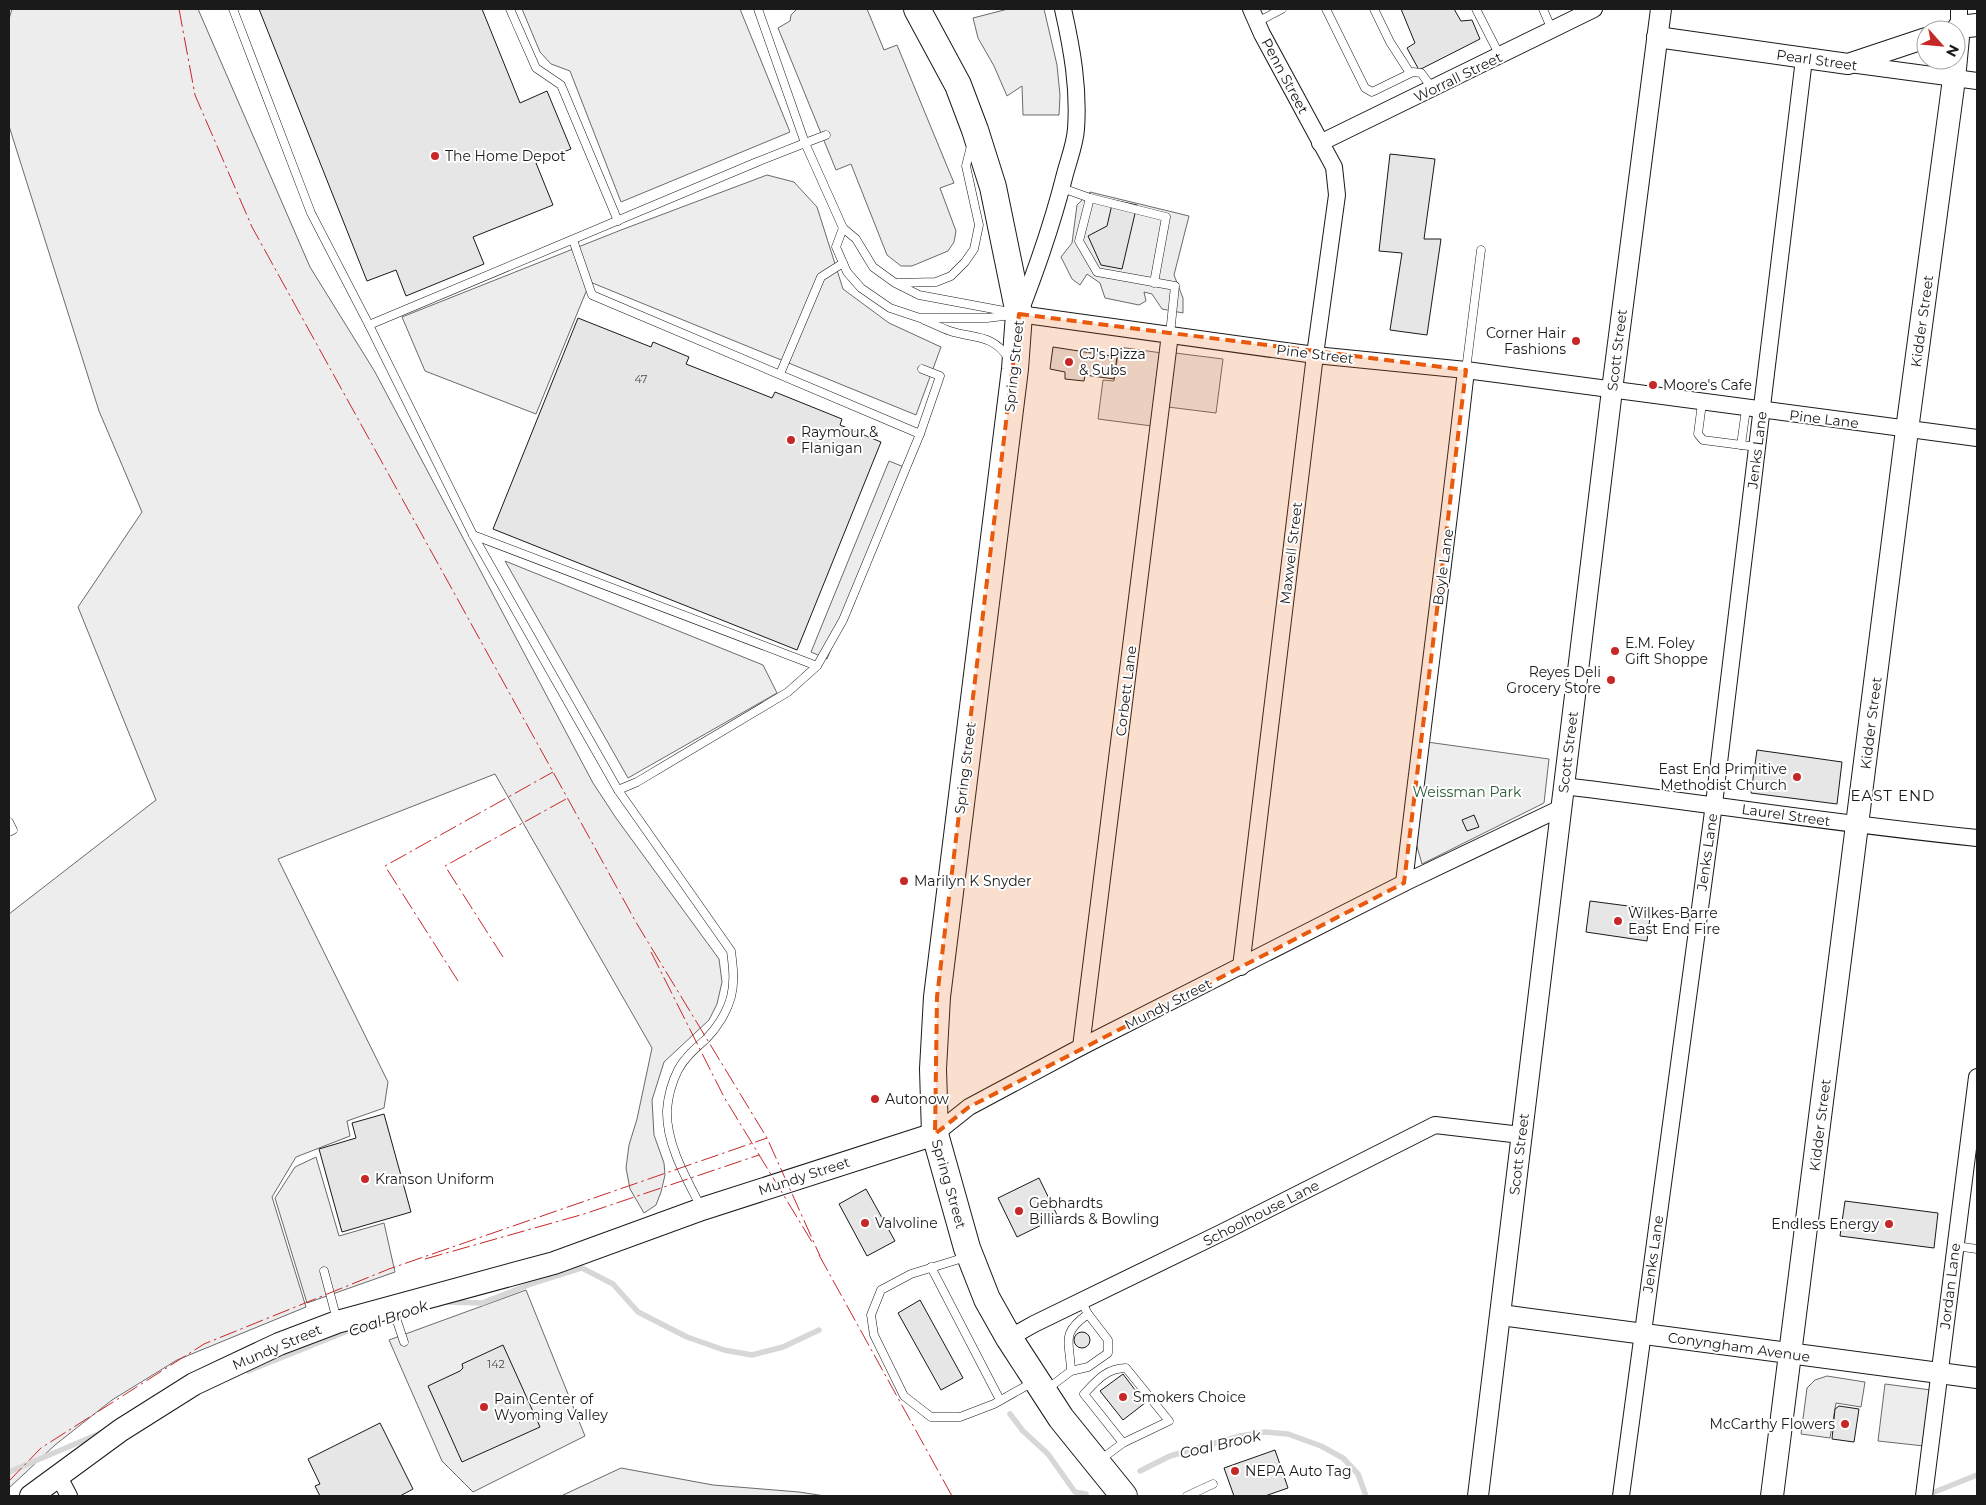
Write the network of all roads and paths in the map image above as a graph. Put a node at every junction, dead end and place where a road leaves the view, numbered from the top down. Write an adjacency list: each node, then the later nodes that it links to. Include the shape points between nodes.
1 (233, 9): 40 (lane, via 311,213)
2 (510, 9): 31 (lane, via 536,68 561,86)
3 (758, 9): 27 (lane)
4 (917, 9): 25 (main road, Spring Street, via 958,85)
5 (1063, 9): 29 (street, via 1074,58 1076,131)
6 (1282, 9): 13 (lane)
7 (1326, 9): 21 (lane, via 1365,88 1372,92)
8 (1374, 9): 21 (lane)
9 (1476, 9): 17 (lane)
10 (1542, 9): 14 (lane)
11 (1594, 9): 14 (street, Worrall Street)
12 (1662, 9): 15 (street, Scott Street)
13 (1254, 15): 28 (street, Penn Street)
14 (1552, 30): 17 (street, Worrall Street)
15 (1658, 37): 18 (street, Pearl Street); 47 (street, Scott Street)
16 (1916, 41): 19 (street)
17 (1500, 56): 24 (street, Worrall Street)
18 (1804, 59): 19 (street, Pearl Street); 49 (street, Jenks Lane)
19 (1848, 64): 22 (street, Pearl Street)
20 (1955, 70): 22 (main road, Kidder Street)
21 (1410, 73): 24 (lane, via 1421,73)
22 (1954, 79): 23 (street, Pearl Street); 50 (main road, Kidder Street)
23 (1977, 81)
24 (1432, 89): 28 (street, Worrall Street)
25 (975, 130): 36 (lane, via 966,166 979,225 974,249 951,276 936,282); 38 (main road, Spring Street, via 993,188)
26 (826, 136): 27 (lane)
27 (805, 143): 31 (lane); 32 (lane)
28 (1320, 143): 42 (street, Maxwell Street, via 1334,168 1336,195)
29 (1062, 188): 30 (lane); 38 (street)
30 (1090, 198): 37 (lane, via 1079,241 1098,272); 37 (lane, via 1166,217)
31 (618, 221): 33 (lane)
32 (842, 228): 35 (lane, via 836,247); 36 (lane, via 856,239 873,267)
33 (573, 240): 40 (lane); 46 (lane, via 592,295)
34 (1481, 250): 45 (lane, Boyle Lane)
35 (843, 264): 39 (lane, via 861,288 890,308); 46 (lane, via 821,277)
36 (895, 283): 38 (lane, via 919,295)
37 (1154, 283): 41 (lane, via 1175,286)
38 (1019, 314): 39 (lane, via 987,318); 41 (street, Pine Street); 44 (main road, Spring Street)
39 (920, 318): 44 (lane, via 999,346)
40 (369, 324): 54 (lane)
41 (1170, 334): 42 (street, Pine Street); 66 (street, Corbett Lane)
42 (1315, 354): 45 (street, Pine Street); 65 (street, Maxwell Street)
43 (922, 369): 51 (lane, via 940,376)
44 (1015, 369): 68 (main road, Spring Street, via 937,997 933,1069)
45 (1466, 370): 47 (street, Pine Street); 64 (street, Boyle Lane)
46 (780, 374): 51 (lane)
47 (1612, 390): 48 (street, Pine Lane); 56 (street, Scott Street)
48 (1702, 403): 49 (street, Pine Lane); 53 (lane, via 1698,434 1703,440)
49 (1754, 410): 50 (street, Pine Lane); 53 (street, Jenks Lane)
50 (1907, 430): 52 (street, Pine Lane); 61 (main road, Kidder Street)
51 (920, 434): 55 (lane, via 843,620)
52 (1977, 438)
53 (1749, 446): 58 (street, Jenks Lane)
54 (473, 535): 55 (lane); 57 (lane)
55 (816, 666): 57 (lane, via 788,692)
56 (1564, 786): 58 (street, Laurel Street); 59 (street, Scott Street)
57 (618, 790): 70 (lane, via 731,951 735,976 731,997 721,1020 678,1070 667,1112 677,1156)
58 (1714, 804): 61 (street, Laurel Street); 80 (street, Jenks Lane)
59 (1561, 808): 64 (street, Mundy Street); 69 (street, Scott Street)
60 (9, 822): 62 (lane, via 13,830)
61 (1858, 826): 63 (street, Laurel Street); 83 (main road, Kidder Street)
62 (9, 832)
63 (1977, 838)
64 (1404, 883): 65 (street, Mundy Street)
65 (1242, 967): 66 (street, Mundy Street)
66 (1081, 1047): 68 (street, Mundy Street, via 969,1107)
67 (1977, 1076): 71 (street, Jordan Lane)
68 (935, 1134): 70 (main road, Mundy Street); 73 (main road, Spring Street)
69 (1522, 1135): 77 (street, Schoolhouse Lane, via 1435,1125 1223,1232); 78 (street, Scott Street)
70 (702, 1209): 76 (main road, Mundy Street, via 554,1263)
71 (1956, 1246): 72 (lane); 85 (street, Jordan Lane)
72 (1977, 1249)
73 (970, 1256): 74 (lane); 81 (main road, Spring Street, via 987,1299)
74 (931, 1267): 88 (lane); 88 (lane, via 881,1290 871,1316 874,1335 904,1396 931,1417 960,1417)
75 (324, 1271): 79 (lane)
76 (392, 1307): 79 (main road, Mundy Street); 82 (lane)
77 (1085, 1308): 81 (street, Schoolhouse Lane); 84 (lane, via 1068,1336); 84 (lane, via 1108,1340 1108,1353 1088,1367)
78 (1501, 1315): 80 (street, Conyngham Avenue); 96 (street, Scott Street)
79 (337, 1322): 90 (main road, Mundy Street, via 279,1344 194,1384)
80 (1642, 1334): 83 (street, Conyngham Avenue); 97 (street, Jenks Lane)
81 (1009, 1338): 87 (main road, Spring Street)
82 (404, 1342)
83 (1790, 1355): 85 (street, Conyngham Avenue); 98 (main road, Kidder Street)
84 (1071, 1371): 87 (lane)
85 (1940, 1373): 86 (street, Conyngham Avenue); 99 (street, Jordan Lane)
86 (1977, 1378)
87 (1040, 1386): 88 (lane); 91 (main road, Spring Street, via 1060,1418)
88 (1000, 1400)
89 (1124, 1443): 89 (lane, via 1170,1421 1126,1368 1115,1368 1100,1376 1084,1394); 91 (lane)
90 (58, 1475): 93 (main road, Mundy Street); 94 (street)
91 (1112, 1481)
92 (1213, 1484): 95 (lane)
93 (31, 1496)
94 (69, 1496)
95 (1187, 1496)
96 (1478, 1496)
97 (1621, 1496)
98 (1772, 1496)
99 (1924, 1496)

